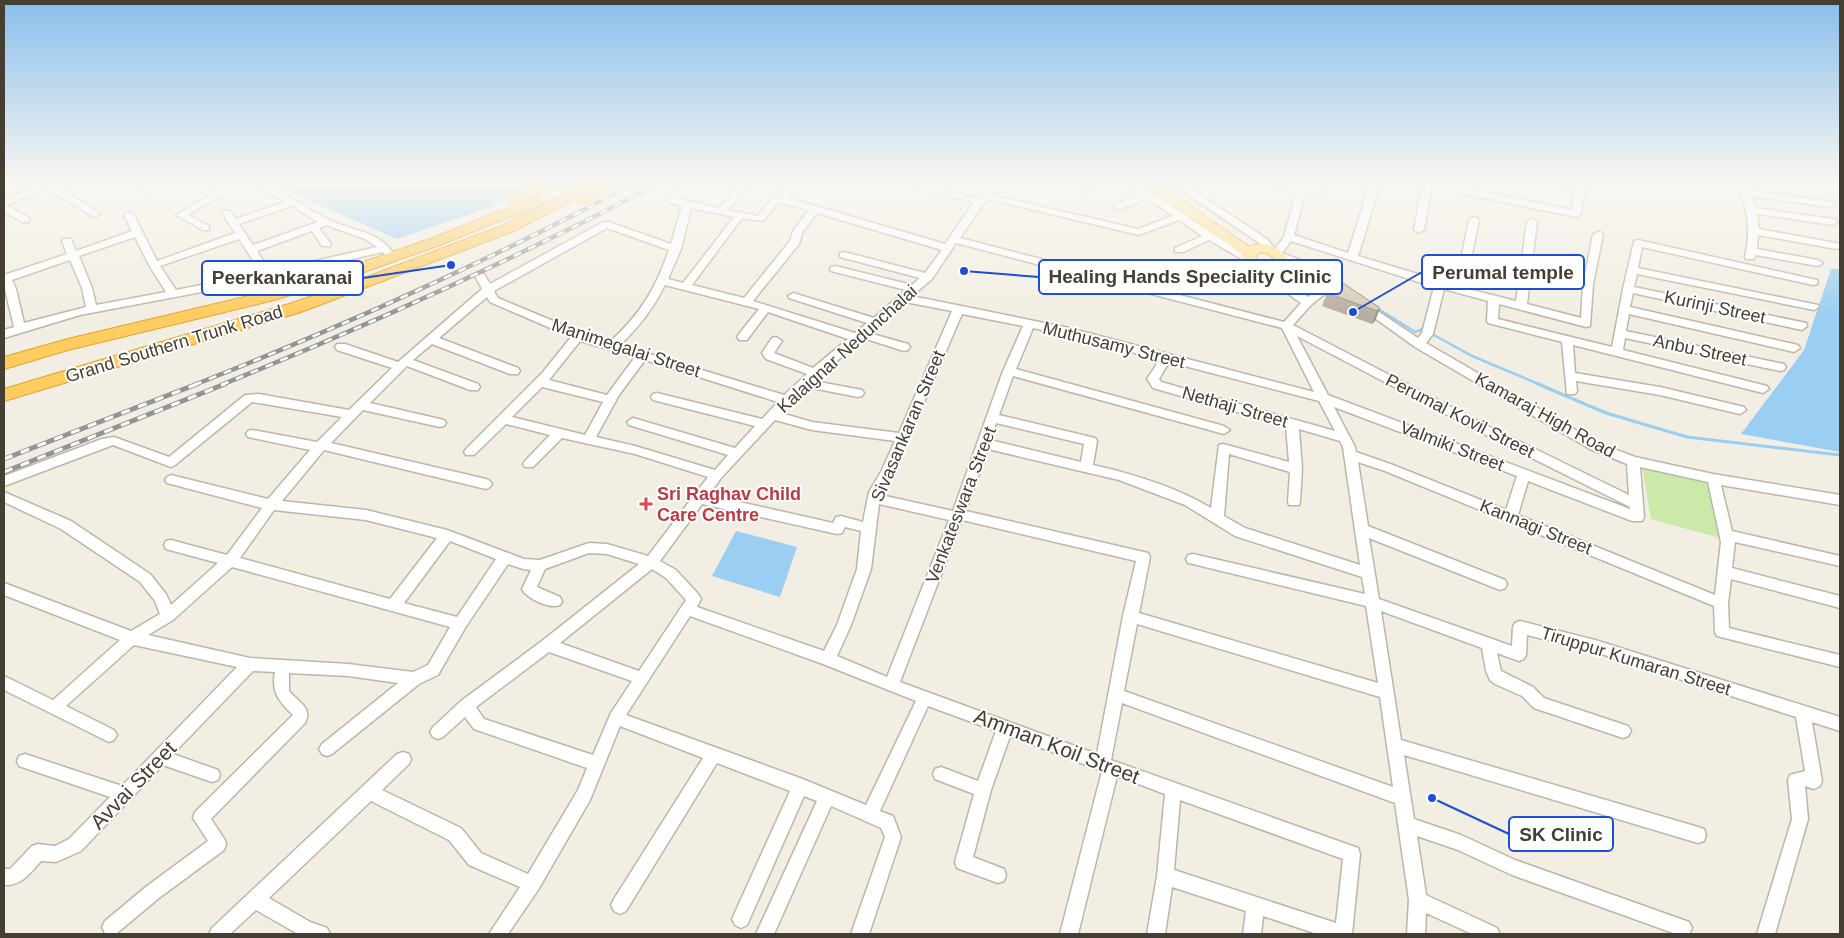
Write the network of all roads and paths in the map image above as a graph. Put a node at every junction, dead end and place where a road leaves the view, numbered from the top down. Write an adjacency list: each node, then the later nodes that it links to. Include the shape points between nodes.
1 (314, 227): 36 (street)
2 (135, 228): 29 (street)
3 (237, 228): 30 (street)
4 (312, 228): 39 (street)
5 (343, 228): 42 (street, via 370,237)
6 (452, 228): 38 (highway)
7 (472, 228): 38 (highway, Grand Southern Trunk Road)
8 (510, 228): 60 (highway, Grand Southern Trunk Road)
9 (527, 228): 50 (highway)
10 (599, 228): 64 (street)
11 (617, 228): 40 (street)
12 (681, 228): 40 (street)
13 (730, 228): 61 (street)
14 (801, 228): 70 (street, via 795,242)
15 (890, 228): 35 (street, Perumal Kovil Street)
16 (961, 228): 35 (street, Kalaignar Nedunchalai)
17 (1118, 228): 18 (street, via 1138,232)
18 (1149, 228)
19 (1197, 228): 32 (street)
20 (1209, 228): 46 (main road)
21 (1218, 228): 46 (main road)
22 (1244, 228): 43 (street, Kamaraj High Road)
23 (1291, 228): 33 (street)
24 (1361, 228): 47 (street)
25 (1472, 228): 65 (street, via 1464,268)
26 (1531, 228): 73 (street)
27 (1753, 228): 28 (street)
28 (1753, 231): 37 (street); 48 (street, via 1751,254)
29 (137, 233): 44 (street); 49 (street)
30 (242, 234): 39 (street); 49 (street)
31 (1598, 235): 73 (street, via 1588,284 1586,323)
32 (1209, 236): 41 (street); 46 (street)
33 (1288, 238): 43 (street); 47 (street)
34 (67, 241): 44 (street)
35 (950, 243): 55 (street, Kalaignar Nedunchalai); 80 (street, Perumal Kovil Street)
36 (326, 244)
37 (1836, 246)
38 (424, 247): 42 (highway, Grand Southern Trunk Road)
39 (252, 249): 53 (street)
40 (676, 249): 57 (street)
41 (1179, 250)
42 (388, 253): 53 (street); 99 (highway, Grand Southern Trunk Road, via 265,297 49,349)
43 (1276, 253): 46 (main road); 46 (main road, via 1280,262 1269,268); 56 (street, Kamaraj High Road)
44 (73, 254): 75 (street); 82 (street, via 6,278)
45 (844, 255): 55 (street)
46 (1254, 257): 71 (street, via 1282,286)
47 (1352, 257): 59 (street)
48 (1818, 263)
49 (154, 265): 66 (street)
50 (434, 265): 60 (highway, via 377,284)
51 (835, 269): 62 (street)
52 (1632, 270): 58 (street, via 1638,243); 63 (street); 74 (street)
53 (268, 274): 66 (street)
54 (480, 276): 64 (street, Manimegalai Street)
55 (928, 277): 62 (street, Kalaignar Nedunchalai)
56 (1323, 279): 71 (street); 87 (street, Kamaraj High Road, via 1351,298)
57 (662, 281): 61 (street); 92 (street, via 636,324)
58 (1813, 282)
59 (1440, 285): 65 (street); 87 (street)
60 (357, 286): 111 (highway, Grand Southern Trunk Road, via 295,308)
61 (686, 286): 70 (street)
62 (914, 289): 68 (street, Kalaignar Nedunchalai)
63 (1628, 289): 77 (street); 81 (street, Kurinji Street)
64 (488, 290): 85 (street, Manimegalai Street, via 494,300); 89 (street)
65 (1467, 291): 69 (street)
66 (173, 294): 75 (street)
67 (793, 296): 78 (street)
68 (903, 298): 76 (street, Muthusamy Street); 78 (street, Kalaignar Nedunchalai)
69 (1494, 299): 73 (street); 90 (street, via 1492,321)
70 (747, 301): 72 (street)
71 (1308, 302): 80 (street)
72 (766, 306): 86 (street); 88 (street)
73 (1521, 306)
74 (1814, 307)
75 (92, 309): 82 (street)
76 (958, 310): 79 (street, Muthusamy Street); 128 (street, Sivasankaran Street)
77 (1624, 310): 83 (street); 95 (street)
78 (876, 322): 86 (street, Kalaignar Nedunchalai)
79 (1029, 324): 98 (street, Muthusamy Street); 103 (street, Venkateswara Street)
80 (1286, 326): 113 (street); 152 (street, Perumal Kovil Street)
81 (1802, 326)
82 (20, 328): 84 (street)
83 (1620, 333): 96 (street); 101 (street, Anbu Street)
84 (4, 334)
85 (578, 336): 92 (street, Manimegalai Street); 106 (street)
86 (859, 336): 94 (street); 105 (street, Kalaignar Nedunchalai)
87 (1425, 336): 136 (street, Kamaraj High Road, via 1594,446)
88 (743, 338)
89 (430, 339): 100 (street); 102 (street)
90 (1567, 340): 96 (street); 104 (street)
91 (776, 341): 105 (street, via 768,353 770,356)
92 (613, 346): 97 (street, Manimegalai Street)
93 (341, 347): 100 (street)
94 (904, 347)
95 (1794, 348)
96 (1617, 353): 108 (street)
97 (642, 356): 114 (street); 115 (street, Manimegalai Street)
98 (1166, 358): 113 (street, Muthusamy Street); 123 (street, Nethaji Street, via 1153,379 1158,385)
99 (4, 363)
100 (402, 364): 107 (street); 116 (street)
101 (1780, 367)
102 (514, 370)
103 (1009, 371): 119 (street, Venkateswara Street); 125 (street)
104 (1570, 376): 109 (street); 117 (street, via 1660,391)
105 (810, 378): 110 (street); 115 (street, Kalaignar Nedunchalai)
106 (540, 382): 114 (street); 120 (street)
107 (474, 387)
108 (1762, 389)
109 (1571, 391)
110 (858, 392)
111 (4, 395)
112 (657, 397): 121 (street)
113 (1323, 398): 129 (street); 140 (street, Valmiki Street)
114 (610, 400): 130 (street)
115 (786, 400): 121 (street, Kalaignar Nedunchalai)
116 (360, 405): 118 (street); 124 (street)
117 (1740, 410)
118 (350, 414): 132 (street); 144 (street, via 249,398 171,462 114,441)
119 (993, 418): 131 (street, Venkateswara Street); 138 (street, via 1091,442)
120 (504, 419): 127 (street); 133 (street)
121 (769, 420): 128 (street); 134 (street, Kalaignar Nedunchalai)
122 (633, 422): 134 (street)
123 (1292, 422): 129 (street, Nethaji Street); 139 (street)
124 (440, 423)
125 (1224, 430)
126 (252, 434): 132 (street)
127 (559, 434): 130 (street); 137 (street)
128 (902, 438): 148 (street, Sivasankaran Street)
129 (1344, 438): 135 (street)
130 (588, 440): 141 (street, via 635,450)
131 (983, 443): 138 (street); 153 (street, Venkateswara Street)
132 (321, 446): 145 (street); 151 (street)
133 (470, 452)
134 (738, 454): 141 (street, Kalaignar Nedunchalai)
135 (1350, 455): 155 (street, Kannagi Street); 157 (street)
136 (1633, 461): 142 (street, Kamaraj High Road); 152 (street)
137 (529, 464)
138 (1086, 466): 154 (street, via 1190,502)
139 (1296, 469): 150 (street); 154 (street, via 1223,448)
140 (1524, 473): 152 (street, Valmiki Street); 155 (street)
141 (717, 475): 147 (street, Kalaignar Nedunchalai)
142 (1713, 479): 149 (street, Kamaraj High Road); 158 (street)
143 (171, 480): 151 (street)
144 (4, 481)
145 (486, 484)
146 (4, 497): 177 (street, via 66,525 145,578 161,598)
147 (699, 498): 156 (street, via 837,529 841,521); 165 (street, Kalaignar Nedunchalai)
148 (874, 498): 153 (street); 156 (street, Sivasankaran Street)
149 (1840, 500)
150 (1294, 502)
151 (271, 505): 159 (street, via 366,515); 163 (street)
152 (1637, 511)
153 (958, 515): 178 (street, via 1143,557); 190 (street, Venkateswara Street)
154 (1217, 517): 168 (street, via 1240,532)
155 (1511, 517): 174 (street, Kannagi Street)
156 (868, 528): 183 (street, Sivasankaran Street, via 864,570)
157 (1361, 529): 168 (street); 169 (street)
158 (1726, 535): 164 (street); 167 (street)
159 (447, 536): 161 (street); 175 (street)
160 (170, 545): 163 (street)
161 (505, 557): 166 (street, via 523,564); 179 (street)
162 (1193, 559): 172 (street, Tiruppur Kumaran Street)
163 (230, 561): 175 (street); 177 (street)
164 (1840, 561)
165 (651, 562): 166 (street, via 607,549 589,548); 176 (street, via 670,574 694,599); 182 (street, Kalaignar Nedunchalai)
166 (540, 565): 171 (street, via 529,589)
167 (1725, 572): 173 (street); 174 (street)
168 (1368, 573): 172 (street)
169 (1500, 584)
170 (4, 589): 180 (street)
171 (555, 601)
172 (1372, 602): 181 (street, Tiruppur Kumaran Street); 191 (street)
173 (1840, 602)
174 (1721, 603): 184 (street, via 1722,632)
175 (393, 606): 179 (street)
176 (686, 609): 183 (street, Amman Koil Street); 187 (street)
177 (168, 616): 180 (street)
178 (1130, 616): 191 (street); 192 (street)
179 (460, 624): 188 (street, via 434,670)
180 (132, 638): 185 (street); 195 (street)
181 (1489, 644): 196 (street, Tiruppur Kumaran Street, via 1519,654 1520,627 1595,646); 200 (street, via 1493,672 1498,678 1534,695 1539,703)
182 (547, 645): 187 (street); 194 (street, Kalaignar Nedunchalai)
183 (828, 659): 190 (street, Amman Koil Street)
184 (1840, 661)
185 (250, 664): 186 (street); 206 (street, Avvai Street)
186 (283, 666): 188 (street); 232 (street, via 279,687 286,700 300,712 300,718 201,818 218,844)
187 (641, 678): 197 (street)
188 (414, 679): 204 (street)
189 (4, 682): 195 (street)
190 (891, 685): 193 (street, Amman Koil Street)
191 (1386, 692): 203 (street)
192 (1116, 694): 210 (street); 219 (street)
193 (925, 697): 199 (street, Amman Koil Street); 220 (street)
194 (466, 706): 201 (street, Kalaignar Nedunchalai); 209 (street, via 479,724)
195 (55, 707): 202 (street)
196 (1803, 713): 198 (street, Tiruppur Kumaran Street); 245 (street, via 1814,781 1796,780 1800,819)
197 (616, 718): 205 (street); 209 (street)
198 (1840, 724)
199 (1005, 727): 210 (street, Amman Koil Street); 214 (street)
200 (1623, 731)
201 (438, 732)
202 (110, 735)
203 (1395, 745): 219 (street); 222 (street)
204 (327, 748)
205 (714, 754): 213 (street); 229 (street)
206 (161, 757): 212 (street); 217 (street, Avvai Street)
207 (403, 759): 216 (street)
208 (25, 762): 217 (street)
209 (598, 764): 226 (street, via 584,795)
210 (1107, 765): 215 (street, Amman Koil Street); 239 (street)
211 (941, 774): 214 (street)
212 (212, 775)
213 (800, 786): 218 (street); 231 (street)
214 (983, 790): 223 (street, via 964,862)
215 (1173, 790): 224 (street); 242 (street, Amman Koil Street, via 1352,854)
216 (369, 792): 226 (street, via 455,834 475,859); 227 (street)
217 (124, 794): 225 (street, Avvai Street, via 75,845 56,854 38,852 14,877)
218 (827, 797): 220 (street); 237 (street)
219 (1403, 798): 221 (street)
220 (870, 814): 238 (street, via 887,822 893,837)
221 (1407, 825): 228 (street); 233 (street, via 1461,843 1512,868)
222 (1698, 835)
223 (998, 876)
224 (1165, 876): 230 (street); 240 (street)
225 (4, 877)
226 (532, 884): 236 (street)
227 (255, 900): 234 (street); 235 (street)
228 (1418, 900): 243 (street); 244 (street)
229 (620, 905)
230 (1255, 905): 241 (street); 242 (street)
231 (741, 919)
232 (111, 927)
233 (1683, 928)
234 (218, 934)
235 (321, 934)
236 (501, 934)
237 (766, 934)
238 (860, 934)
239 (1069, 934)
240 (1156, 934)
241 (1252, 934)
242 (1343, 934)
243 (1416, 934)
244 (1491, 934)
245 (1766, 934)

